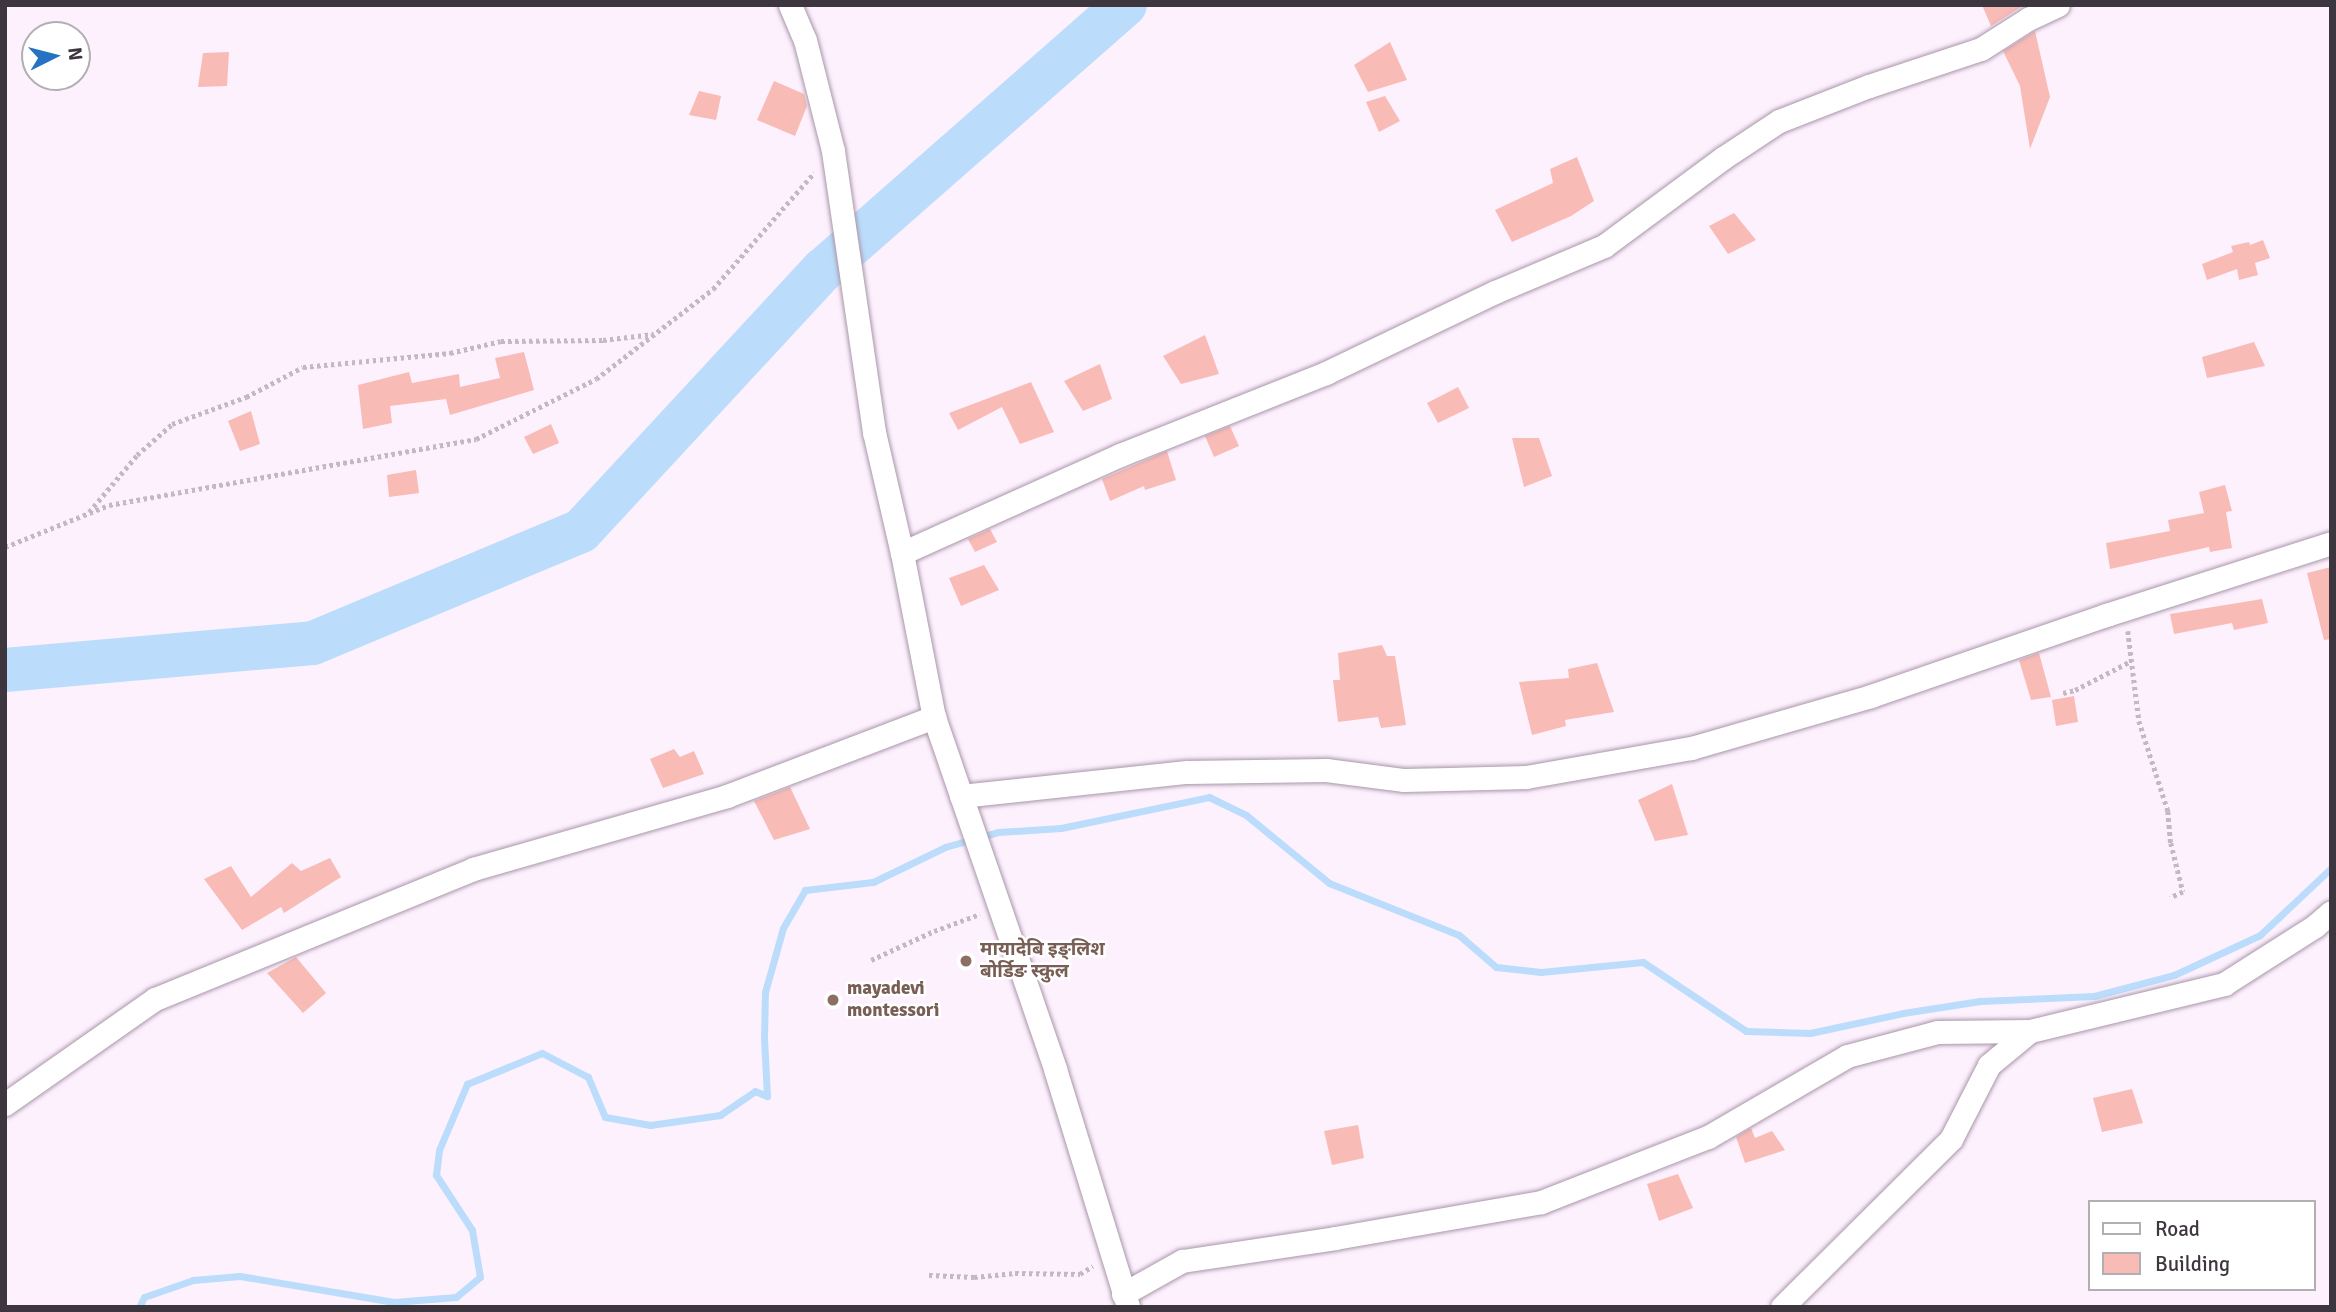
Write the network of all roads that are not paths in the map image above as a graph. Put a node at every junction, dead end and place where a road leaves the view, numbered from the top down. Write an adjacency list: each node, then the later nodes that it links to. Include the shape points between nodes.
1 (790, 5): 4 (street, via 806,40 839,178 874,432)
2 (2058, 5): 4 (street, via 1981,49 1779,121 1604,246 1326,373 1120,455)
3 (2331, 543): 6 (street, via 1871,696 1691,748 1526,777 1404,780 1326,770 1187,772)
4 (902, 553): 5 (street)
5 (934, 717): 6 (street); 9 (street, via 727,796 474,869 155,999)
6 (961, 796): 10 (street, via 1055,1069)
7 (2331, 912): 8 (street, via 2224,984)
8 (2030, 1031): 10 (street, via 1938,1032 1847,1056 1708,1137 1541,1202 1182,1261); 11 (street, via 1989,1065 1951,1139)
9 (5, 1104)
10 (1125, 1300)
11 (1782, 1307)

